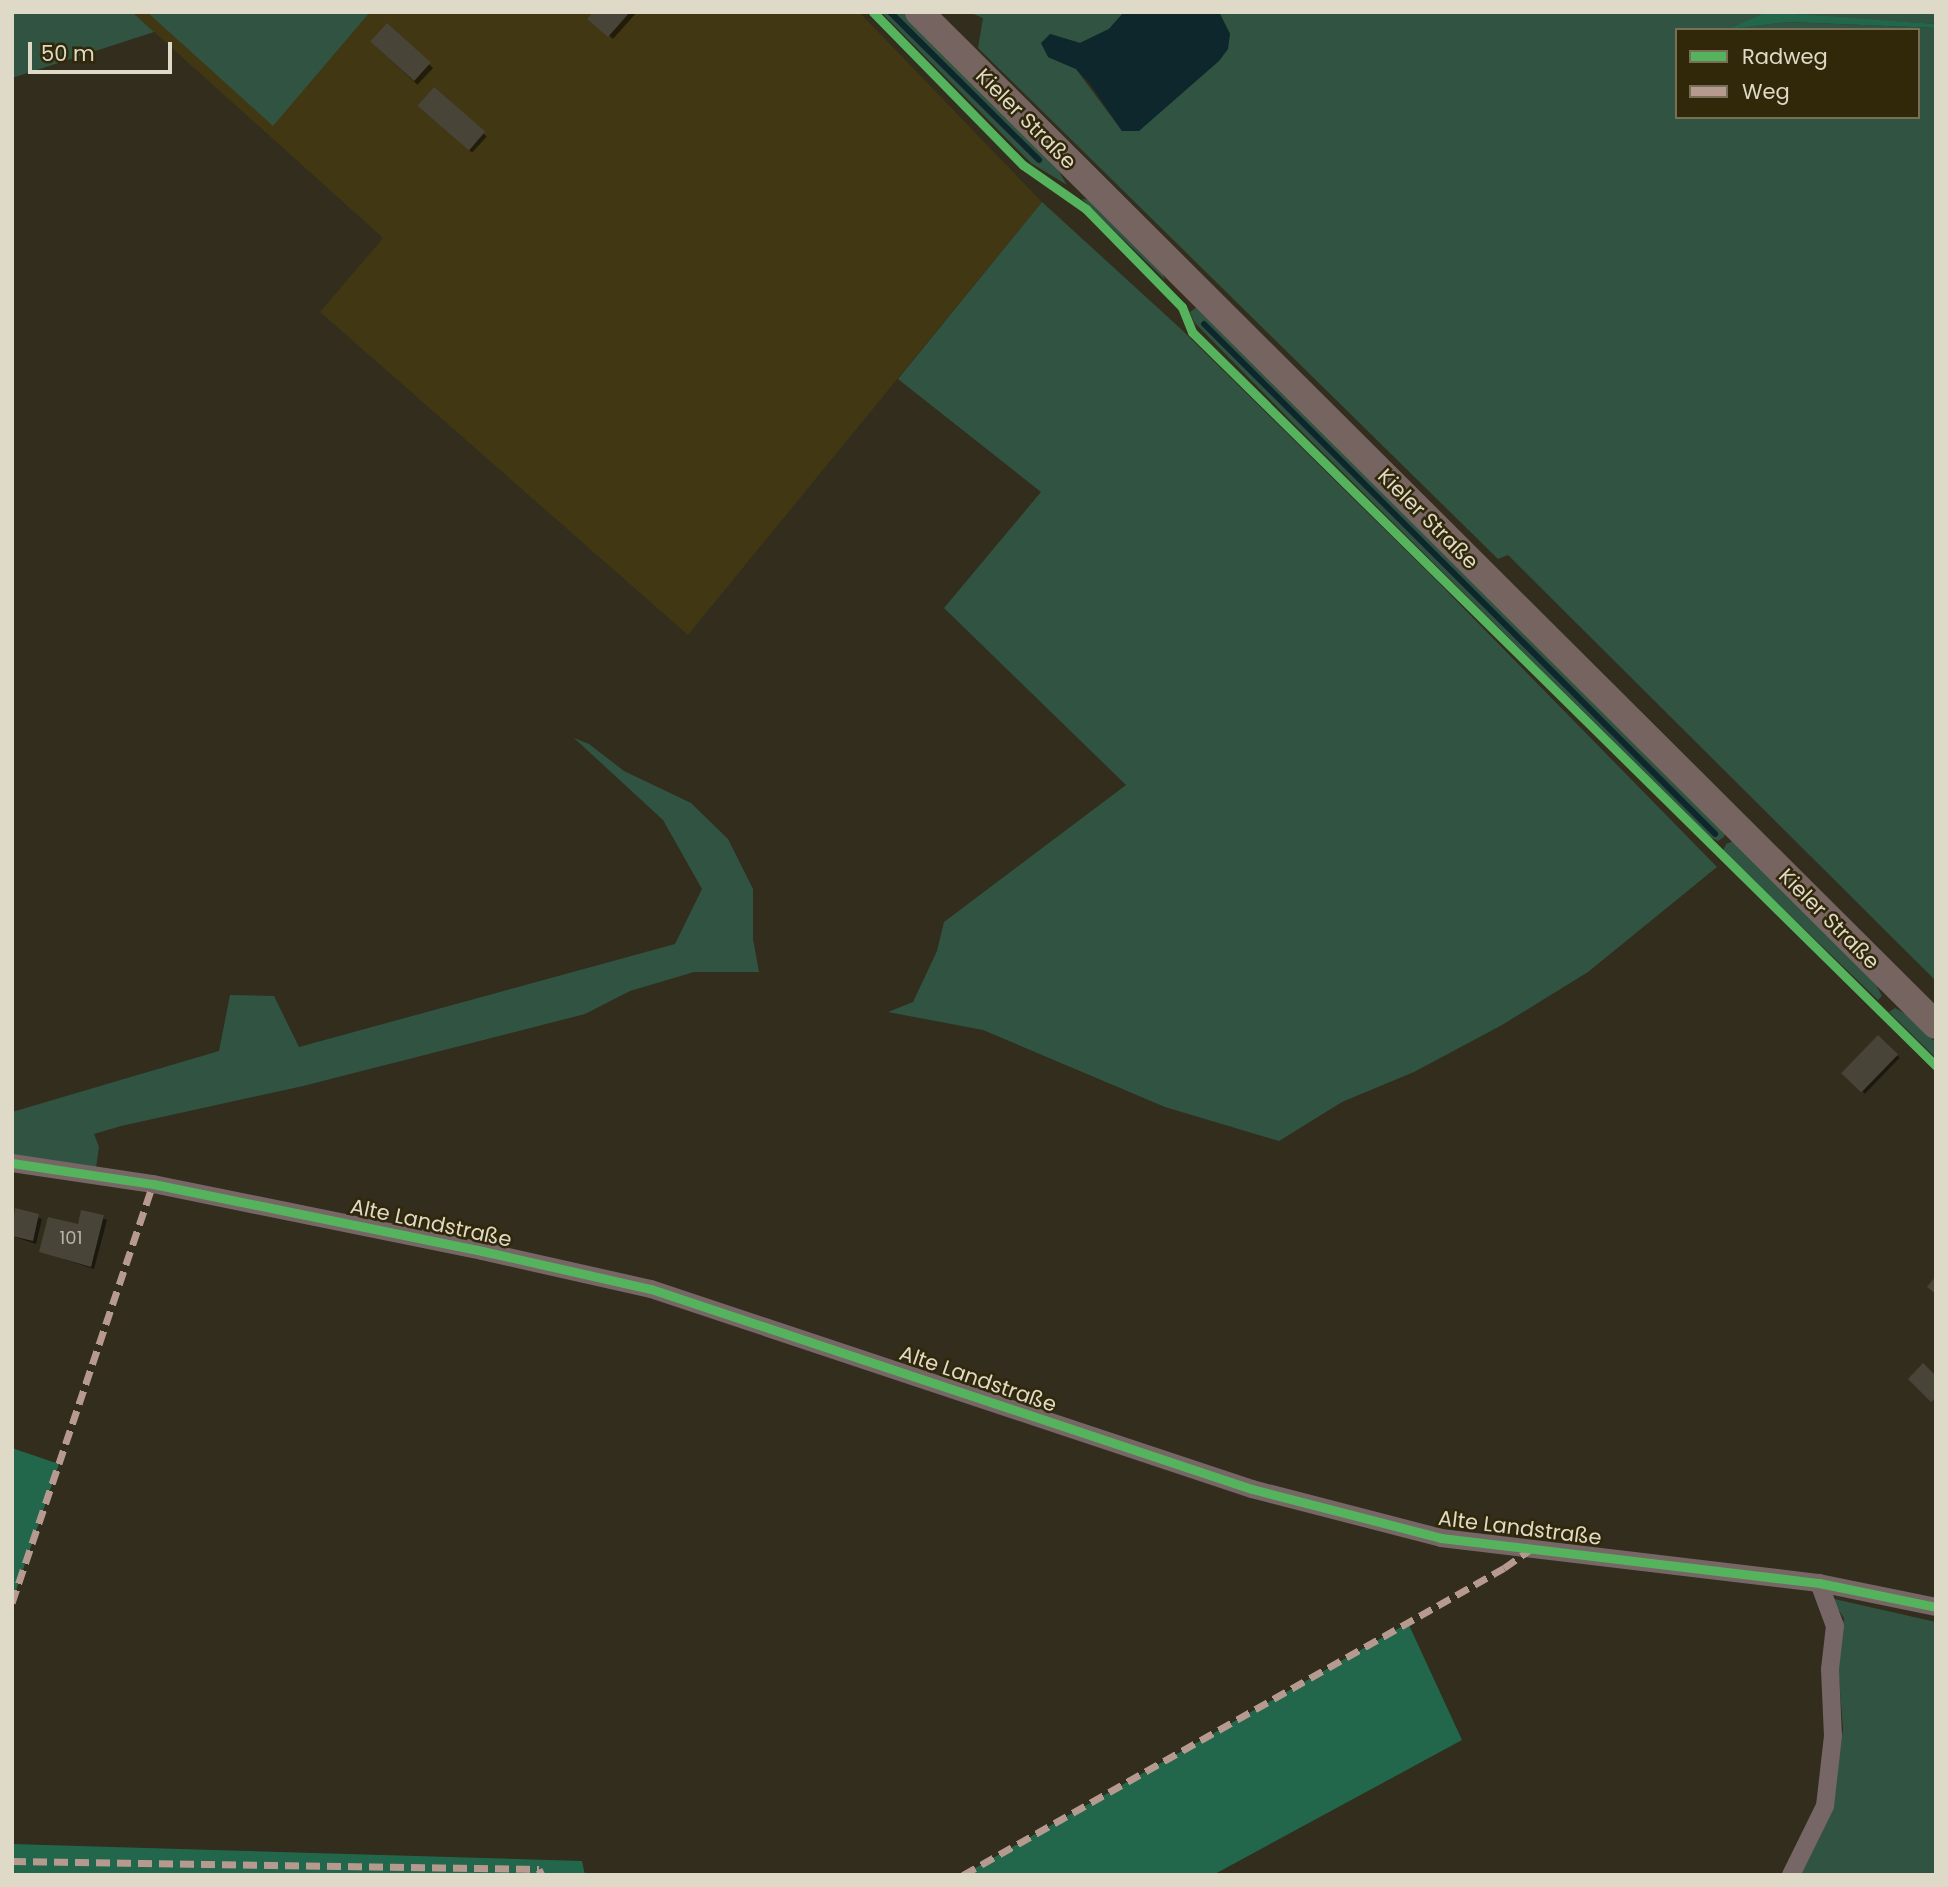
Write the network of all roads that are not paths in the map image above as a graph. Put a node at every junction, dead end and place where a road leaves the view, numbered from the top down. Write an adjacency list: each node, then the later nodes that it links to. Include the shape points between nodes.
1 (919, 12): 2 (main road, Kieler Straße)
2 (1936, 1025)
3 (12, 1163): 4 (street, Alte Landstraße, via 153,1184 651,1289 1252,1489 1441,1538)
4 (1819, 1583): 5 (street, Alte Landstraße); 6 (street, via 1836,1626 1830,1669 1833,1736 1825,1806)
5 (1936, 1607)
6 (1791, 1875)

